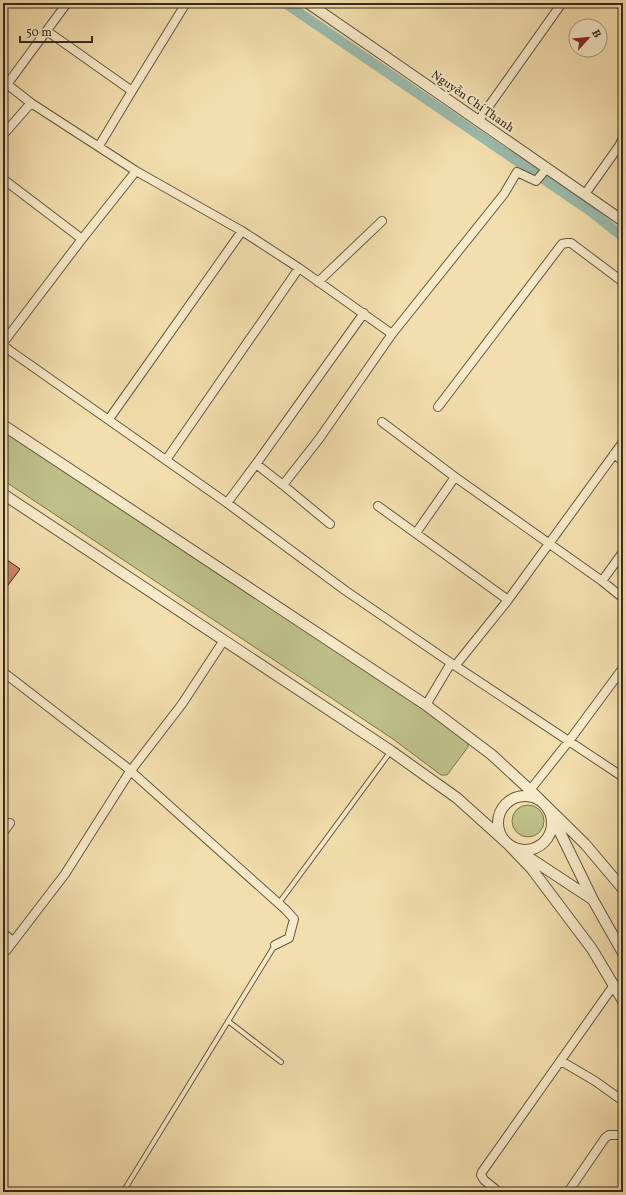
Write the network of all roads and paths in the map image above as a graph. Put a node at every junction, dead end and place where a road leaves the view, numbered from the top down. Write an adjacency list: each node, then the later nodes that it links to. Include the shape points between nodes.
1 (67, 3): 5 (street)
2 (186, 3): 7 (street)
3 (308, 3): 9 (street, Nguyễn Chí Thanh)
4 (562, 3): 9 (street)
5 (47, 31): 6 (street); 7 (street)
6 (4, 85): 8 (street)
7 (132, 91): 12 (street)
8 (31, 103): 10 (street); 12 (street)
9 (479, 120): 14 (street, Nguyễn Chí Thanh)
10 (3, 135)
11 (623, 138): 16 (street)
12 (99, 146): 13 (street)
13 (136, 171): 19 (street); 20 (street)
14 (543, 173): 16 (street, Nguyễn Chí Thanh); 25 (street, via 536,181 517,172 504,194)
15 (3, 179): 20 (street)
16 (585, 194): 18 (street, Nguyễn Chí Thanh)
17 (382, 221): 22 (street)
18 (623, 221)
19 (242, 231): 21 (street); 28 (street)
20 (82, 238): 26 (street)
21 (299, 268): 22 (street); 33 (street)
22 (318, 282): 24 (street)
23 (623, 282): 27 (street, via 571,243 562,244)
24 (364, 313): 25 (street); 35 (street)
25 (392, 334): 37 (street, via 319,439)
26 (3, 344): 28 (street)
27 (438, 407)
28 (109, 419): 33 (street)
29 (382, 422): 36 (street)
30 (3, 424): 52 (street)
31 (623, 442): 32 (street)
32 (614, 454): 34 (street); 43 (street)
33 (166, 460): 39 (street)
34 (623, 461)
35 (256, 464): 37 (street); 39 (street)
36 (455, 477): 42 (street); 43 (street)
37 (283, 484): 41 (street)
38 (3, 494): 48 (street)
39 (227, 503): 49 (street, via 346,591)
40 (378, 506): 42 (street)
41 (330, 524)
42 (416, 533): 47 (street)
43 (550, 542): 45 (street); 47 (street)
44 (623, 552): 45 (street)
45 (602, 580): 46 (street)
46 (623, 598)
47 (508, 600): 49 (street)
48 (224, 640): 54 (street); 55 (street, via 182,704)
49 (453, 664): 52 (street); 53 (street)
50 (623, 668): 53 (street)
51 (3, 672): 55 (street)
52 (426, 705): 57 (street, via 492,755)
53 (569, 741): 56 (street); 57 (street)
54 (391, 751): 61 (street, via 457,798); 64 (lane)
55 (130, 771): 64 (street); 66 (street, via 65,874)
56 (623, 777)
57 (530, 790): 58 (street)
58 (548, 808): 61 (street, via 552,830 542,845 525,850); 61 (street, via 530,796 513,798 506,804 498,820 500,833); 62 (street, via 585,844); 63 (street)
59 (10, 823): 60 (street)
60 (3, 833)
61 (512, 846): 63 (street); 70 (street, via 592,949)
62 (623, 889)
63 (593, 900): 69 (street)
64 (279, 903): 67 (street, via 294,919 289,938)
65 (3, 933): 66 (street)
66 (13, 941): 68 (street)
67 (275, 945): 72 (lane)
68 (6, 951)
69 (623, 952)
70 (614, 986): 71 (street); 73 (street)
71 (623, 1001)
72 (228, 1021): 74 (lane); 77 (lane)
73 (561, 1061): 75 (street); 78 (street, via 482,1172 484,1180)
74 (281, 1062)
75 (623, 1101)
76 (623, 1135): 79 (street, via 609,1135 605,1138)
77 (123, 1192)
78 (499, 1192)
79 (568, 1192)

